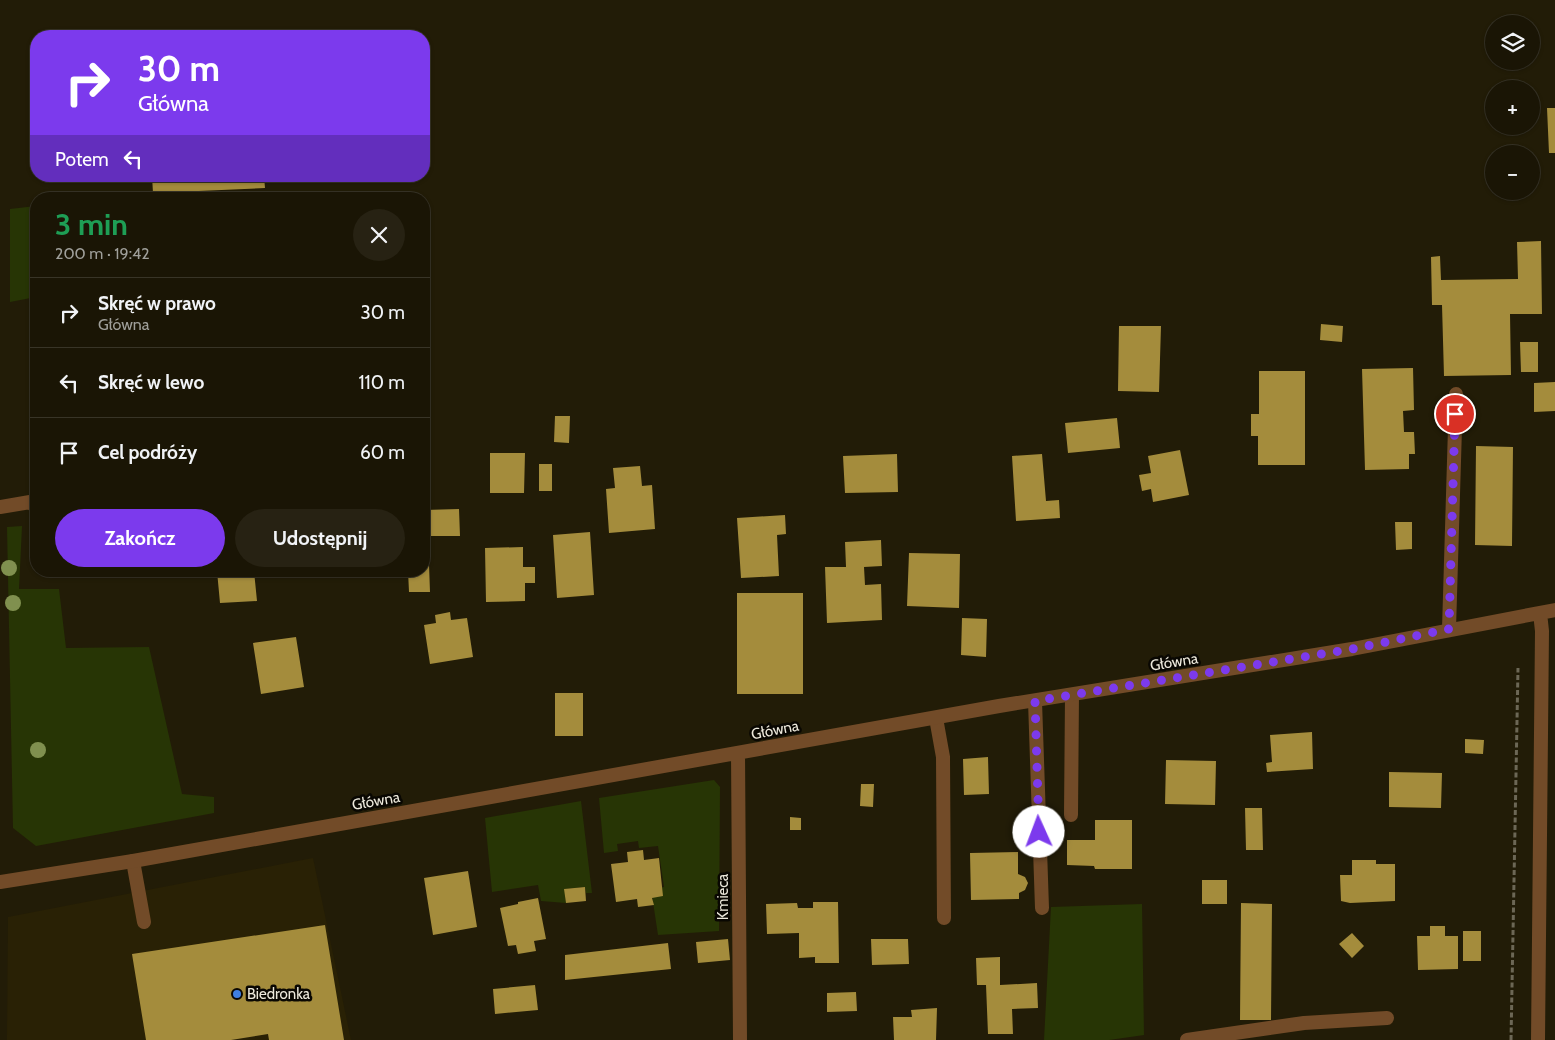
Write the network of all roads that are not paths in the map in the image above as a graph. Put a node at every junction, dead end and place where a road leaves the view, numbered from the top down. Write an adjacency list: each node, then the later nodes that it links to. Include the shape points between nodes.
1 (1456, 394): 6 (street)
2 (30, 502): 3 (street)
3 (0, 507)
4 (1555, 610): 5 (street, Główna)
5 (1540, 613): 6 (street, Główna); 20 (street)
6 (1449, 629): 7 (street, Główna, via 1352,649)
7 (1072, 695): 8 (street, Główna); 11 (street)
8 (1035, 701): 9 (street, Główna); 14 (street)
9 (936, 718): 10 (street, Główna); 15 (street, via 943,757)
10 (738, 753): 12 (street, Główna); 18 (street, Kmieca)
11 (1071, 815)
12 (133, 861): 13 (street, Główna); 16 (street)
13 (0, 882)
14 (1042, 908)
15 (944, 918)
16 (144, 922)
17 (1387, 1018): 19 (street, via 1304,1023)
18 (740, 1040)
19 (1187, 1040)
20 (1538, 1040)

